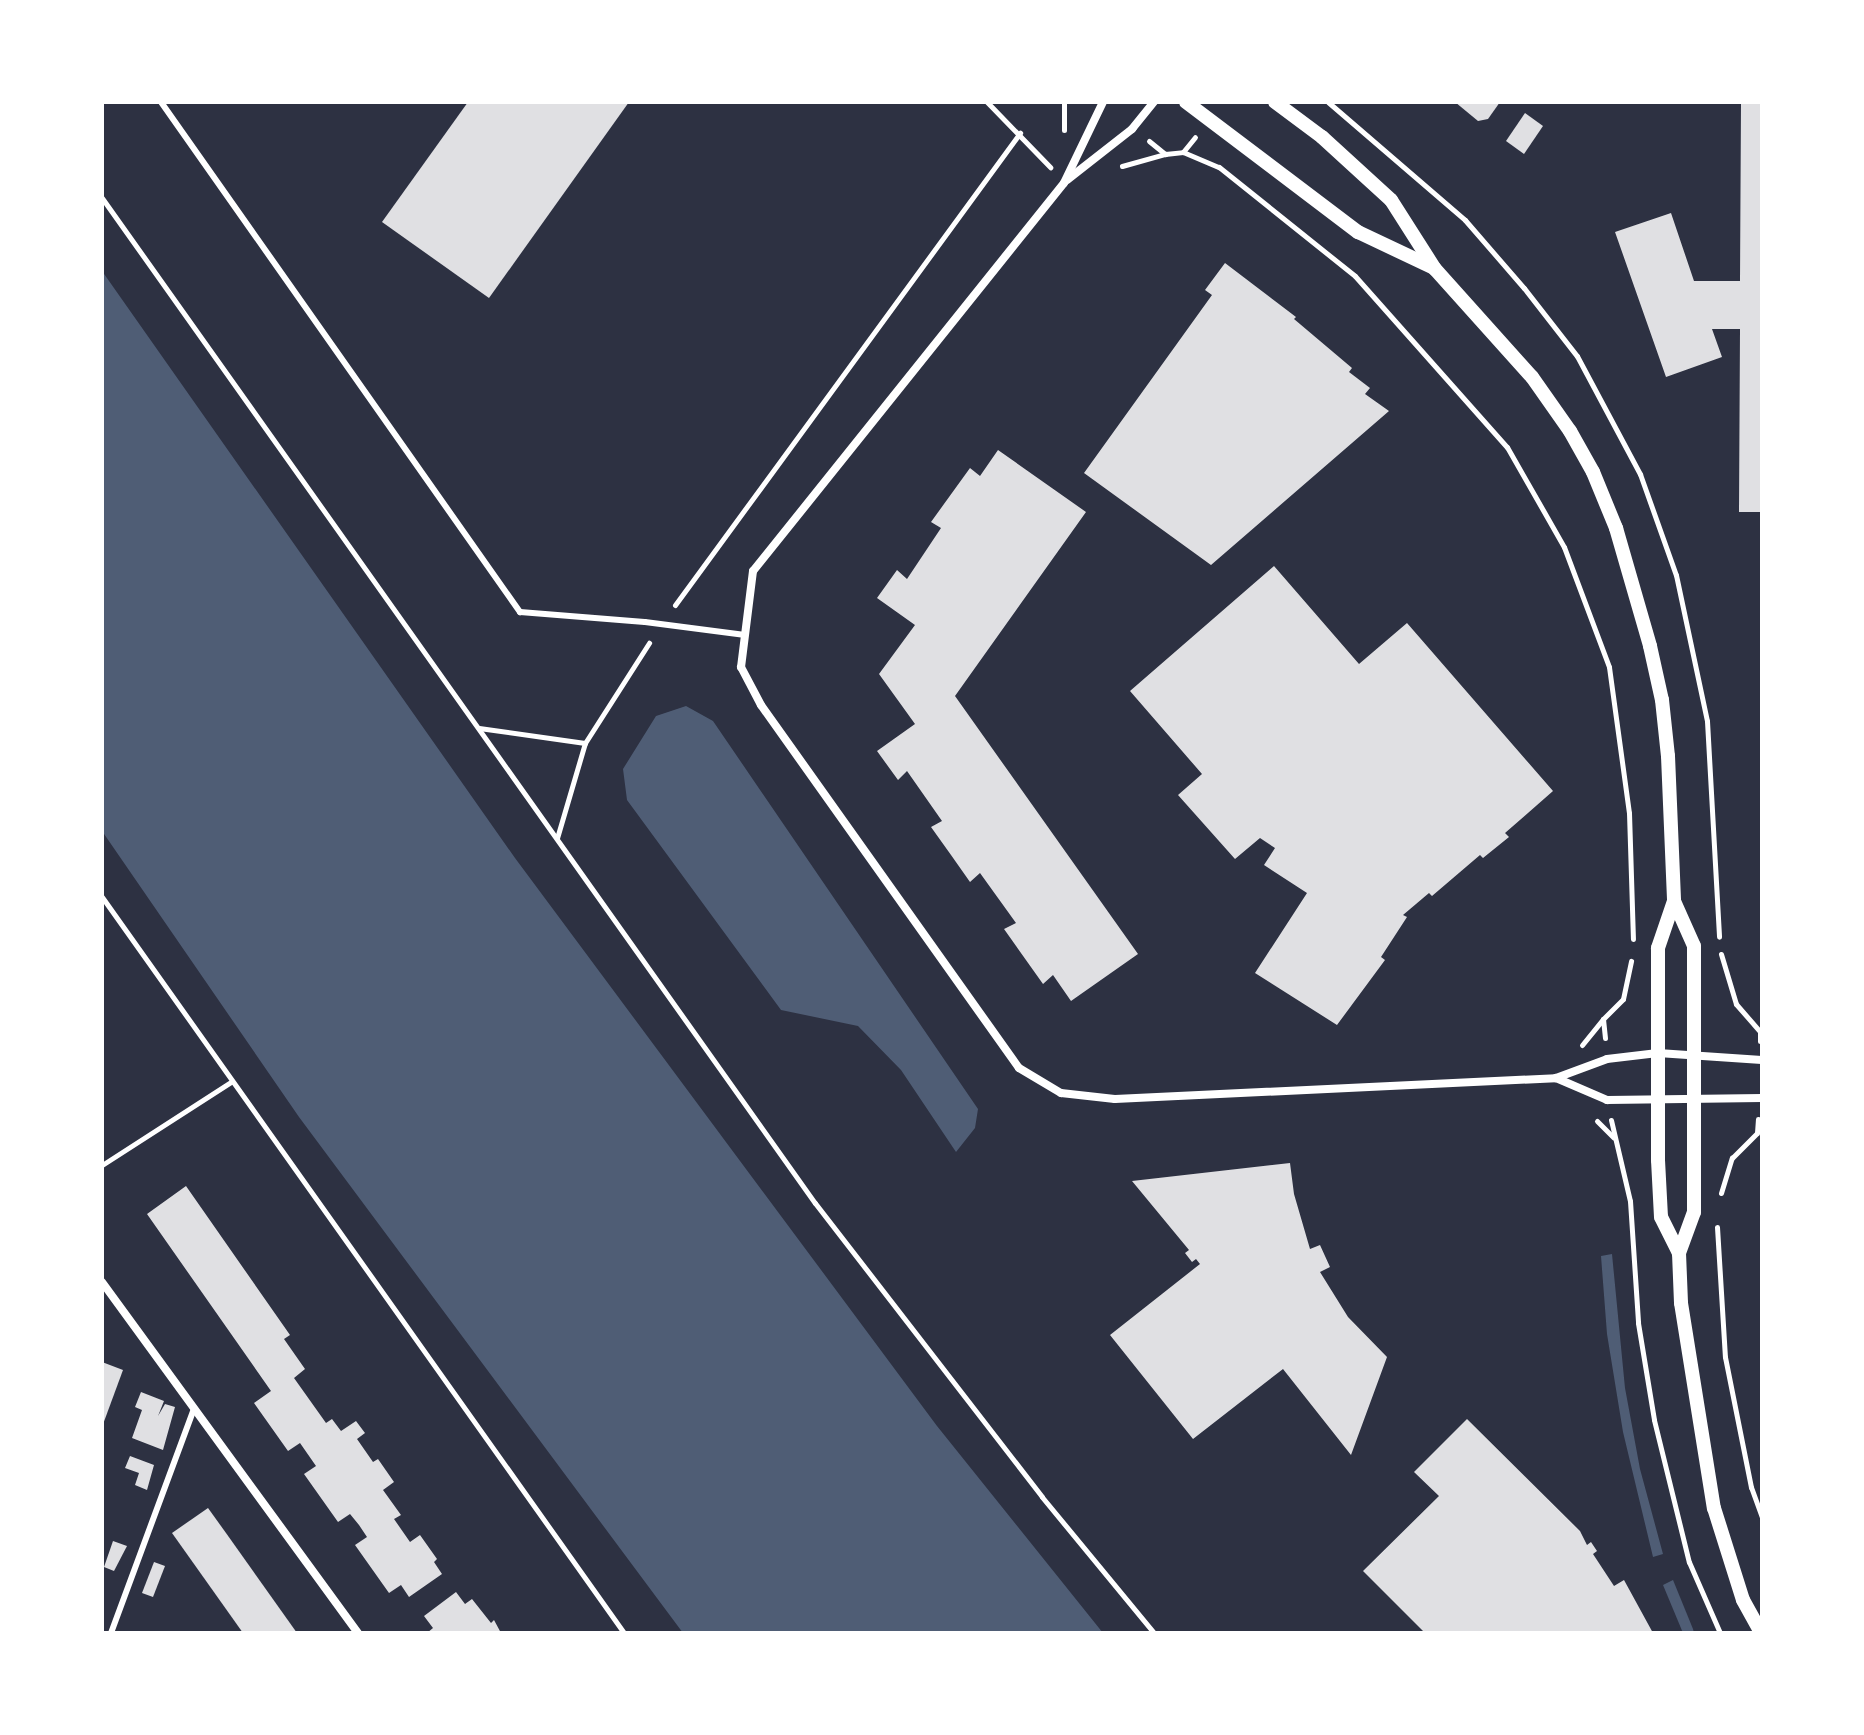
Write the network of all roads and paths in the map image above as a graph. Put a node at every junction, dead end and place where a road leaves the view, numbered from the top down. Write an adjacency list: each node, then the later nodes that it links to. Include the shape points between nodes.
1 (161, 102): 12 (lane, via 520,612)
2 (987, 102): 8 (path)
3 (1103, 102): 9 (street)
4 (1154, 102): 7 (street)
5 (1186, 102): 11 (street, via 1358,232)
6 (1275, 102): 11 (street, via 1391,200)
7 (1132, 129): 9 (street); 21 (path, via 1165,154 1183,152 1219,167 1355,276 1507,447 1564,547 1609,667 1629,813 1633,952 1623,999 1603,1019)
8 (1020, 133): 9 (path); 12 (path)
9 (1064, 183): 13 (street, via 753,571)
10 (102, 198): 14 (path)
11 (1435, 269): 18 (street, via 1532,377 1570,431 1616,528 1662,700)
12 (661, 624): 13 (lane); 15 (path)
13 (745, 635): 23 (street, via 741,667 761,705 1019,1068 1061,1093 1115,1099)
14 (479, 728): 15 (path); 16 (path)
15 (585, 743): 16 (path)
16 (556, 839): 36 (path, via 815,1203)
17 (102, 897): 24 (path)
18 (1674, 901): 19 (street, via 1658,948); 20 (street, via 1694,946)
19 (1658, 1053): 20 (street); 21 (street); 25 (street)
20 (1694, 1054): 22 (street); 26 (street)
21 (1607, 1059): 23 (street)
22 (1762, 1060)
23 (1556, 1078): 28 (street)
24 (231, 1082): 29 (path); 35 (path)
25 (1658, 1097): 26 (street); 28 (street); 30 (street, via 1661,1217)
26 (1694, 1098): 27 (street); 30 (street, via 1694,1212)
27 (1762, 1098)
28 (1607, 1100): 37 (path, via 1630,1201 1638,1323 1654,1420 1689,1562)
29 (102, 1165)
30 (1679, 1253): 38 (street, via 1681,1303 1714,1508 1743,1600)
31 (102, 1282): 32 (street)
32 (194, 1409): 33 (lane); 34 (street)
33 (111, 1633)
34 (358, 1633)
35 (624, 1633)
36 (1154, 1633)
37 (1720, 1633)
38 (1761, 1633)

